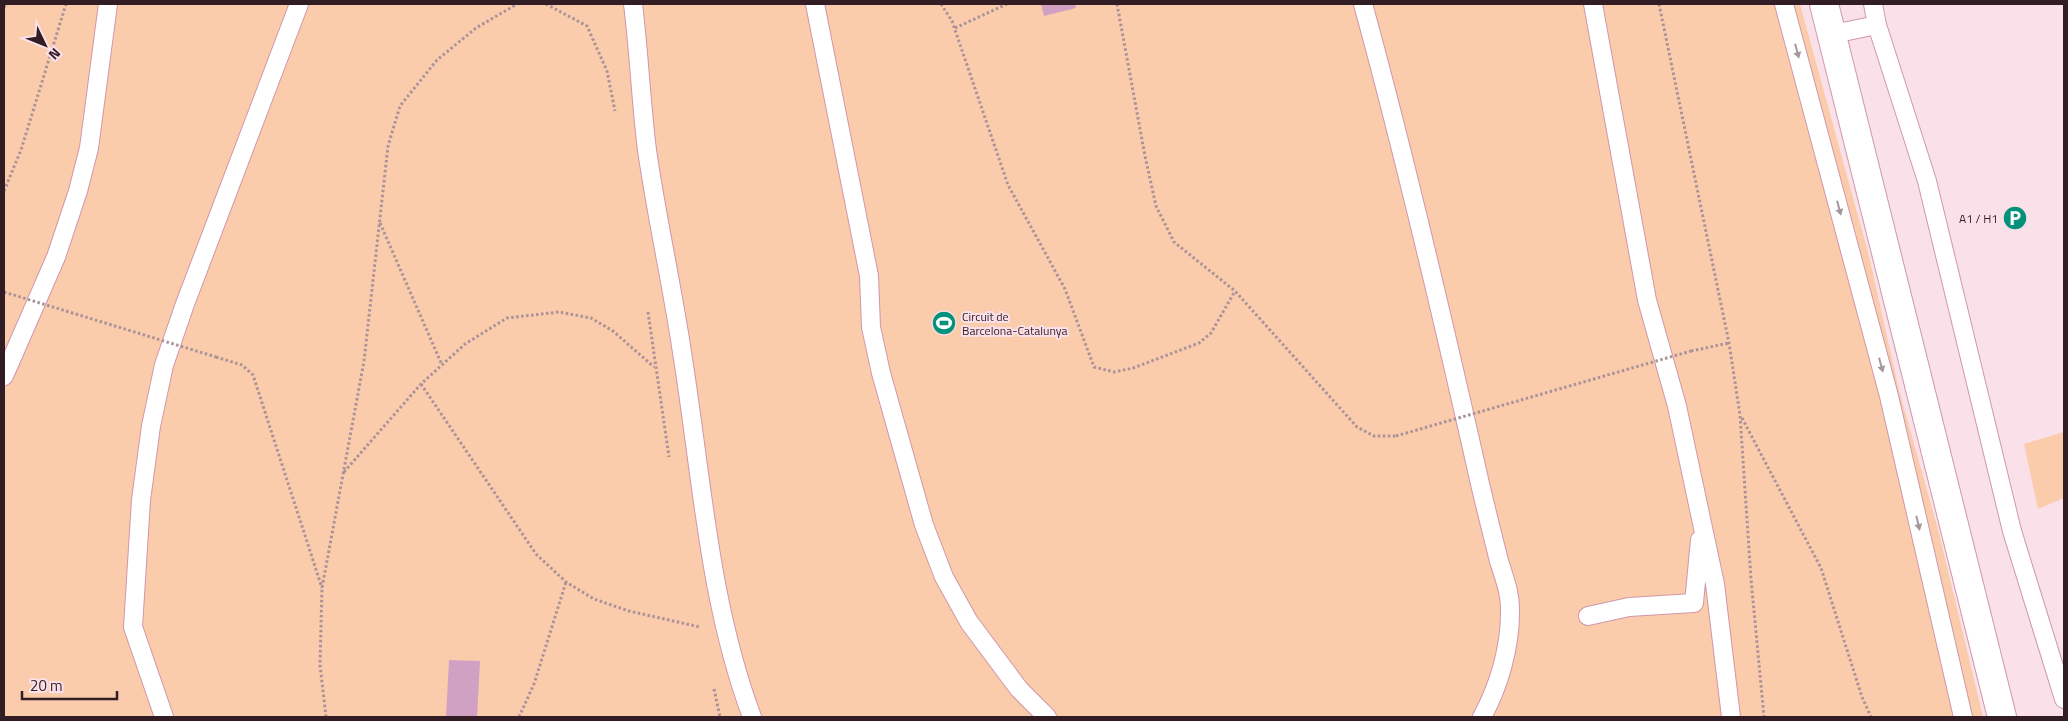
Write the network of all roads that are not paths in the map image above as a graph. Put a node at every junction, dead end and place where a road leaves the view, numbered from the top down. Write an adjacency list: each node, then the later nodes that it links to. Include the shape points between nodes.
1 (108, 4): 12 (lane, via 89,148 78,191 56,257)
2 (299, 4): 16 (lane, via 185,304 164,365 151,426 140,500 133,628)
3 (633, 4): 17 (lane, via 647,149 683,358 716,593)
4 (815, 4): 18 (lane, via 868,276 870,327 924,525 944,576 969,622 1019,689)
5 (1363, 4): 19 (lane, via 1419,220 1511,611 1503,663)
6 (1593, 4): 13 (lane, via 1647,300 1677,406)
7 (1784, 4): 21 (lane, one-way to 21, via 1889,396)
8 (1824, 4): 11 (street)
9 (1873, 4): 10 (lane)
10 (1877, 25): 11 (lane); 15 (lane, via 1927,181 2012,531)
11 (1832, 34): 22 (street)
12 (4, 376)
13 (1702, 522): 14 (lane, via 1694,603 1629,607); 20 (lane, via 1714,584)
14 (1588, 616)
15 (2064, 699)
16 (164, 717)
17 (752, 717)
18 (1047, 717)
19 (1482, 717)
20 (1731, 717)
21 (1963, 717)
22 (2002, 717)

